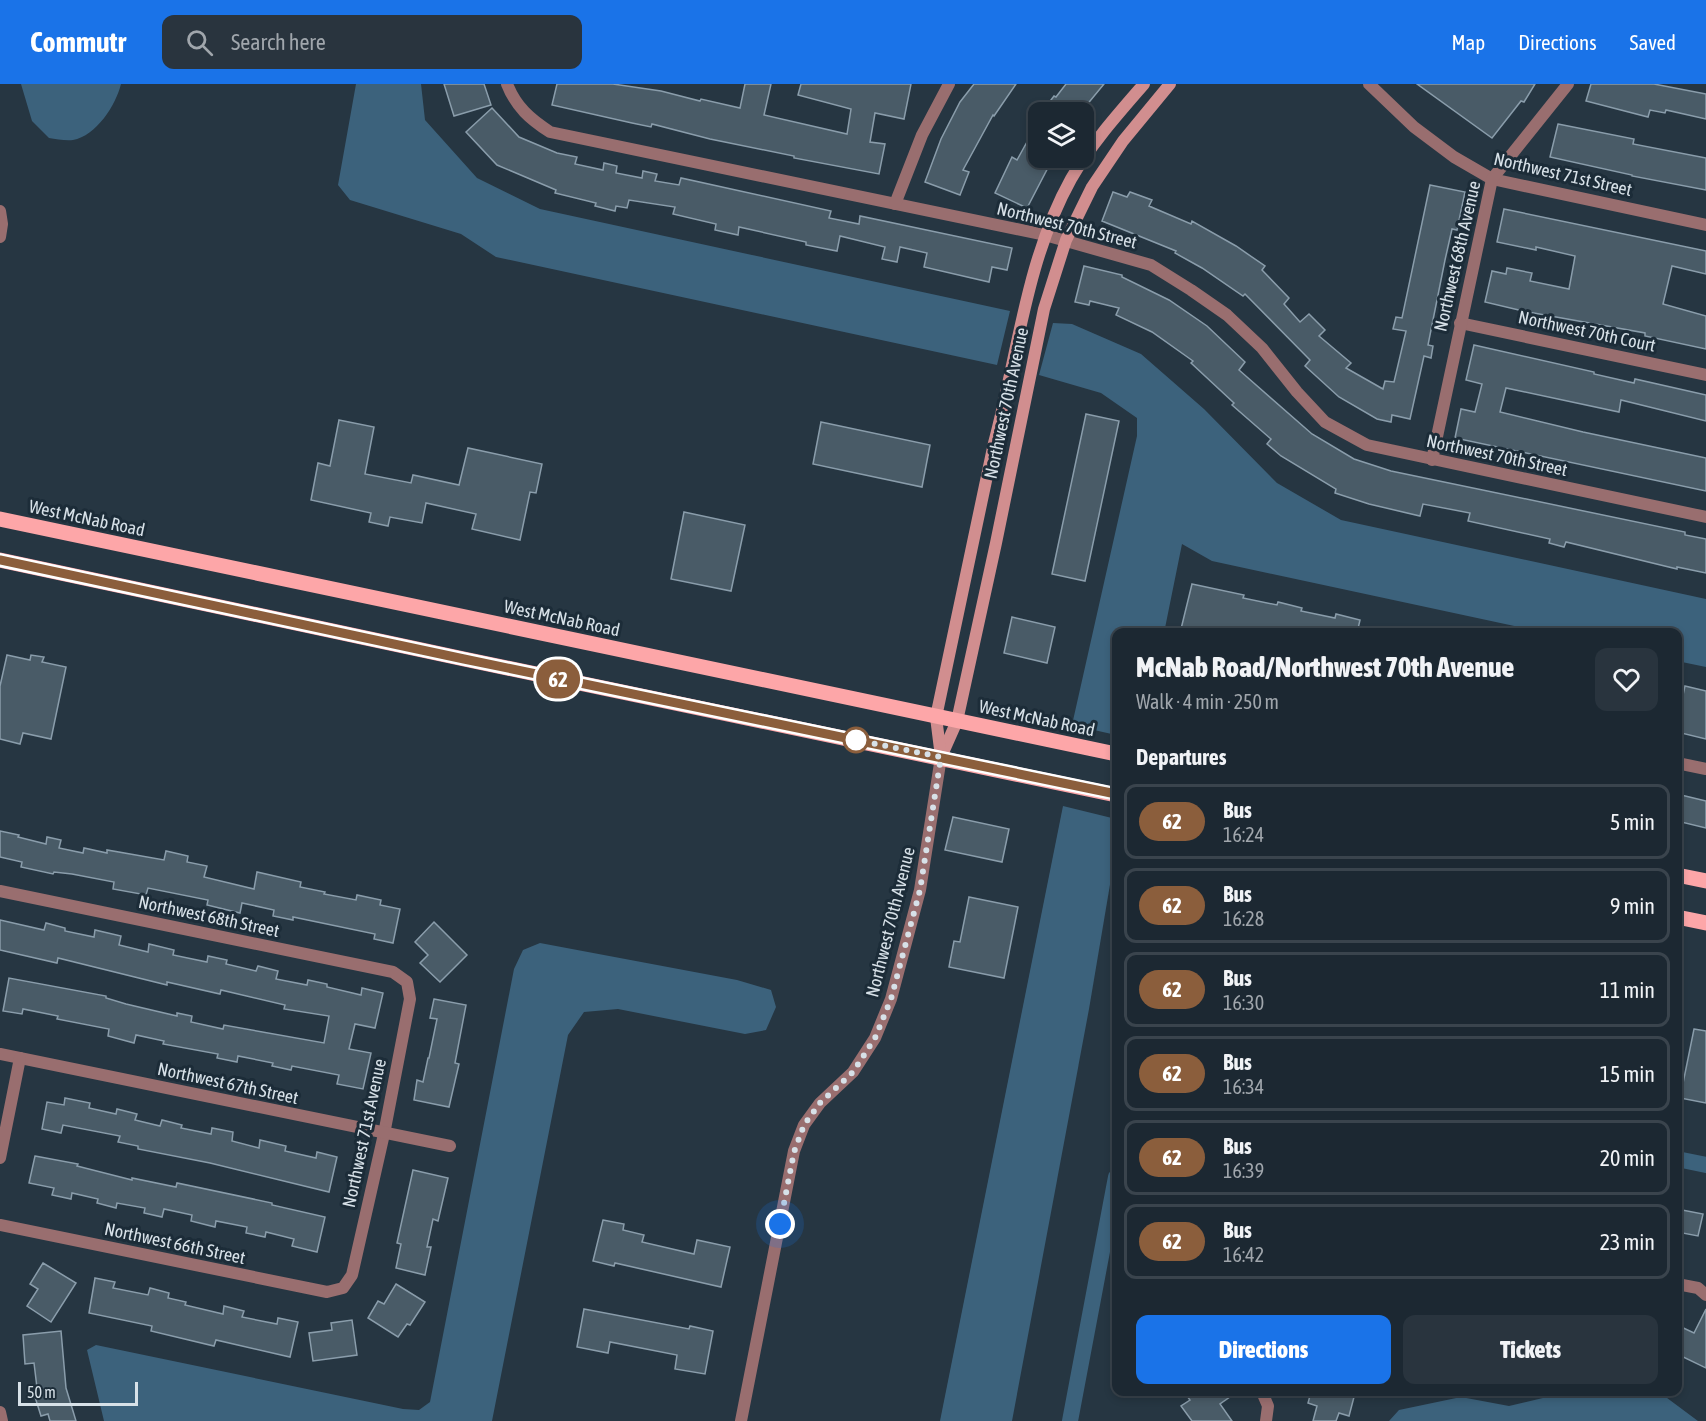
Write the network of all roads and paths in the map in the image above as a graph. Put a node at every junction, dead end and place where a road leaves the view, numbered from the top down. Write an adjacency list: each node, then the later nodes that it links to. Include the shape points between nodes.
1 (507, 84): 8 (street, Northwest 70th Street, via 527,117 550,132)
2 (949, 84): 8 (street, via 922,135)
3 (1144, 84): 11 (street, Northwest 70th Avenue, via 1097,139 1071,179)
4 (1170, 84): 13 (street, Northwest 70th Avenue, via 1098,178)
5 (1568, 84): 7 (street, Northwest 68th Avenue)
6 (1377, 87): 7 (street, Northwest 71st Street, via 1414,127)
7 (1492, 179): 10 (street, Northwest 71st Street); 14 (street, Northwest 68th Avenue)
8 (895, 204): 11 (street, Northwest 70th Street)
9 (0, 211): 12 (street)
10 (1706, 225)
11 (1045, 235): 13 (street, Northwest 70th Street); 20 (street, Northwest 70th Avenue, via 1025,302)
12 (0, 237)
13 (1066, 240): 16 (street, Northwest 70th Street, via 1151,265 1227,315 1262,348 1325,422 1366,445); 21 (street, Northwest 70th Avenue, via 1041,319)
14 (1460, 323): 15 (street, Northwest 70th Court); 16 (street, Northwest 68th Avenue)
15 (1706, 375)
16 (1432, 460): 17 (street, Northwest 70th Street)
17 (1706, 517)
18 (0, 519): 20 (main road, West McNab Road)
19 (0, 560): 23 (main road)
20 (936, 717): 21 (main road, West McNab Road); 23 (street, Northwest 70th Avenue)
21 (957, 721): 22 (main road, West McNab Road); 23 (street, Northwest 70th Avenue)
22 (1112, 753)
23 (941, 757): 26 (main road); 45 (street, Northwest 70th Avenue, via 920,890 891,999 875,1038 853,1072 820,1103 804,1125 794,1152)
24 (1682, 764): 25 (street)
25 (1706, 769)
26 (1112, 794)
27 (1682, 876): 28 (main road)
28 (1706, 881)
29 (0, 891): 32 (street, Northwest 68th Street, via 393,972)
30 (1682, 918): 31 (main road)
31 (1706, 923)
32 (407, 982): 35 (street, Northwest 71st Avenue, via 410,999)
33 (0, 1054): 34 (street, Northwest 67th Street)
34 (20, 1058): 35 (street, Northwest 67th Street); 37 (street)
35 (384, 1134): 36 (street, Northwest 67th Street); 40 (street, Northwest 71st Avenue, via 352,1275)
36 (450, 1146)
37 (0, 1158)
38 (0, 1225): 40 (street, Northwest 66th Street, via 327,1293)
39 (1682, 1285): 41 (street)
40 (343, 1288)
41 (1706, 1294)
42 (1264, 1396): 46 (street, via 1268,1406)
43 (0, 1412): 44 (street)
44 (2, 1421)
45 (741, 1421)
46 (1266, 1421)

